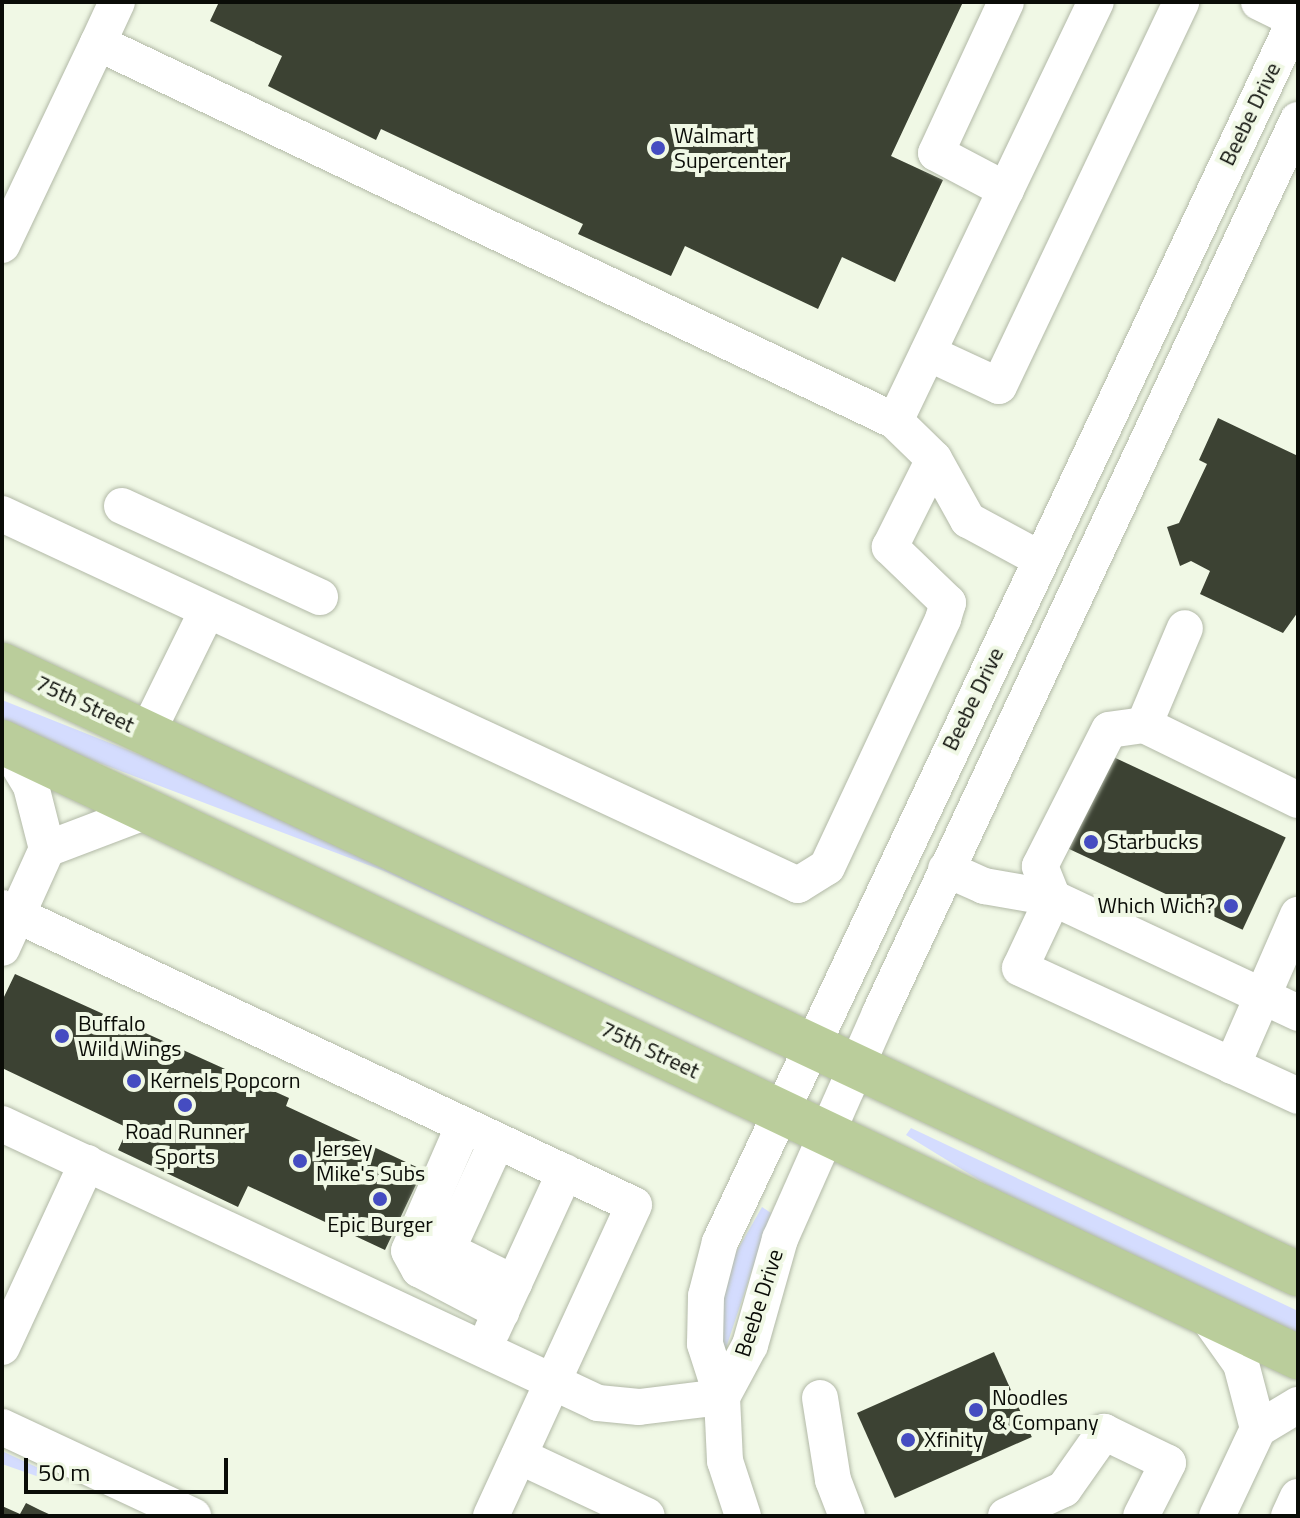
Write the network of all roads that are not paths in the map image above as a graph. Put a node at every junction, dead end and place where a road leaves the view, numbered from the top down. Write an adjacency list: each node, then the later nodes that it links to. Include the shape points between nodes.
1 (117, 2): 7 (street)
2 (1006, 2): 10 (street, via 936,153)
3 (1096, 2): 10 (street)
4 (1181, 2): 12 (street, via 999,386)
5 (1259, 2): 6 (street)
6 (1297, 19): 8 (street, Beebe Drive)
7 (98, 43): 11 (street); 13 (street)
8 (1249, 115): 9 (street); 17 (street, Beebe Drive)
9 (1295, 132): 28 (street, Beebe Drive)
10 (1006, 190): 12 (street)
11 (2, 245)
12 (928, 353): 13 (street)
13 (895, 421): 14 (street)
14 (934, 459): 17 (street, via 968,520); 19 (street, via 890,547 948,603 943,619 827,867 798,885)
15 (122, 506): 18 (street)
16 (2, 514): 19 (street)
17 (1040, 559): 35 (street, Beebe Drive)
18 (320, 597)
19 (207, 611): 23 (street)
20 (1185, 628): 22 (street)
21 (2, 665): 23 (main road, 75th Street)
22 (1144, 725): 25 (street); 29 (street, via 1120,724 1101,737 1040,866)
23 (147, 733): 35 (main road, 75th Street)
24 (3, 742): 26 (main road, 75th Street); 27 (street, via 31,786)
25 (1298, 800)
26 (147, 811): 27 (street); 39 (main road, 75th Street)
27 (47, 849): 30 (street)
28 (946, 869): 29 (street, via 984,886); 37 (street, Beebe Drive)
29 (1053, 898): 33 (street); 36 (street, via 1020,968)
30 (10, 912): 32 (street); 41 (street)
31 (1298, 915): 33 (street)
32 (2, 948)
33 (1261, 995): 34 (street); 36 (street)
34 (1298, 1013)
35 (809, 1045): 37 (main road, 75th Street); 39 (street, Beebe Drive)
36 (1232, 1066): 38 (street)
37 (856, 1067): 42 (street, Beebe Drive); 46 (main road, 75th Street)
38 (1298, 1096)
39 (778, 1112): 42 (main road, 75th Street); 53 (street, Beebe Drive, via 709,1278 705,1344)
40 (2, 1124): 44 (street)
41 (464, 1125): 43 (street); 47 (street, via 409,1251 419,1269)
42 (826, 1135): 48 (main road, 75th Street); 53 (street, Beebe Drive, via 765,1278 750,1345)
43 (497, 1141): 45 (street); 47 (street, via 447,1250)
44 (87, 1163): 49 (street); 50 (street)
45 (565, 1172): 47 (street); 52 (street, via 634,1205)
46 (1298, 1274)
47 (508, 1297): 50 (street)
48 (1205, 1313): 51 (main road, 75th Street); 57 (street, via 1241,1364)
49 (2, 1347)
50 (483, 1350): 52 (street)
51 (1298, 1357)
52 (549, 1382): 53 (street, via 598,1403 639,1407); 58 (street)
53 (722, 1397): 63 (street, Beebe Drive, via 725,1461)
54 (820, 1398): 64 (street, via 833,1480)
55 (1298, 1405): 57 (street)
56 (2, 1427): 60 (street)
57 (1258, 1429): 67 (street)
58 (519, 1456): 61 (street); 62 (street)
59 (1298, 1497): 68 (street)
60 (193, 1516)
61 (491, 1516)
62 (647, 1516)
63 (743, 1516)
64 (847, 1516)
65 (1006, 1516): 66 (street, via 1064,1489 1104,1432 1168,1463)
66 (1141, 1516)
67 (1217, 1516)
68 (1289, 1516)

